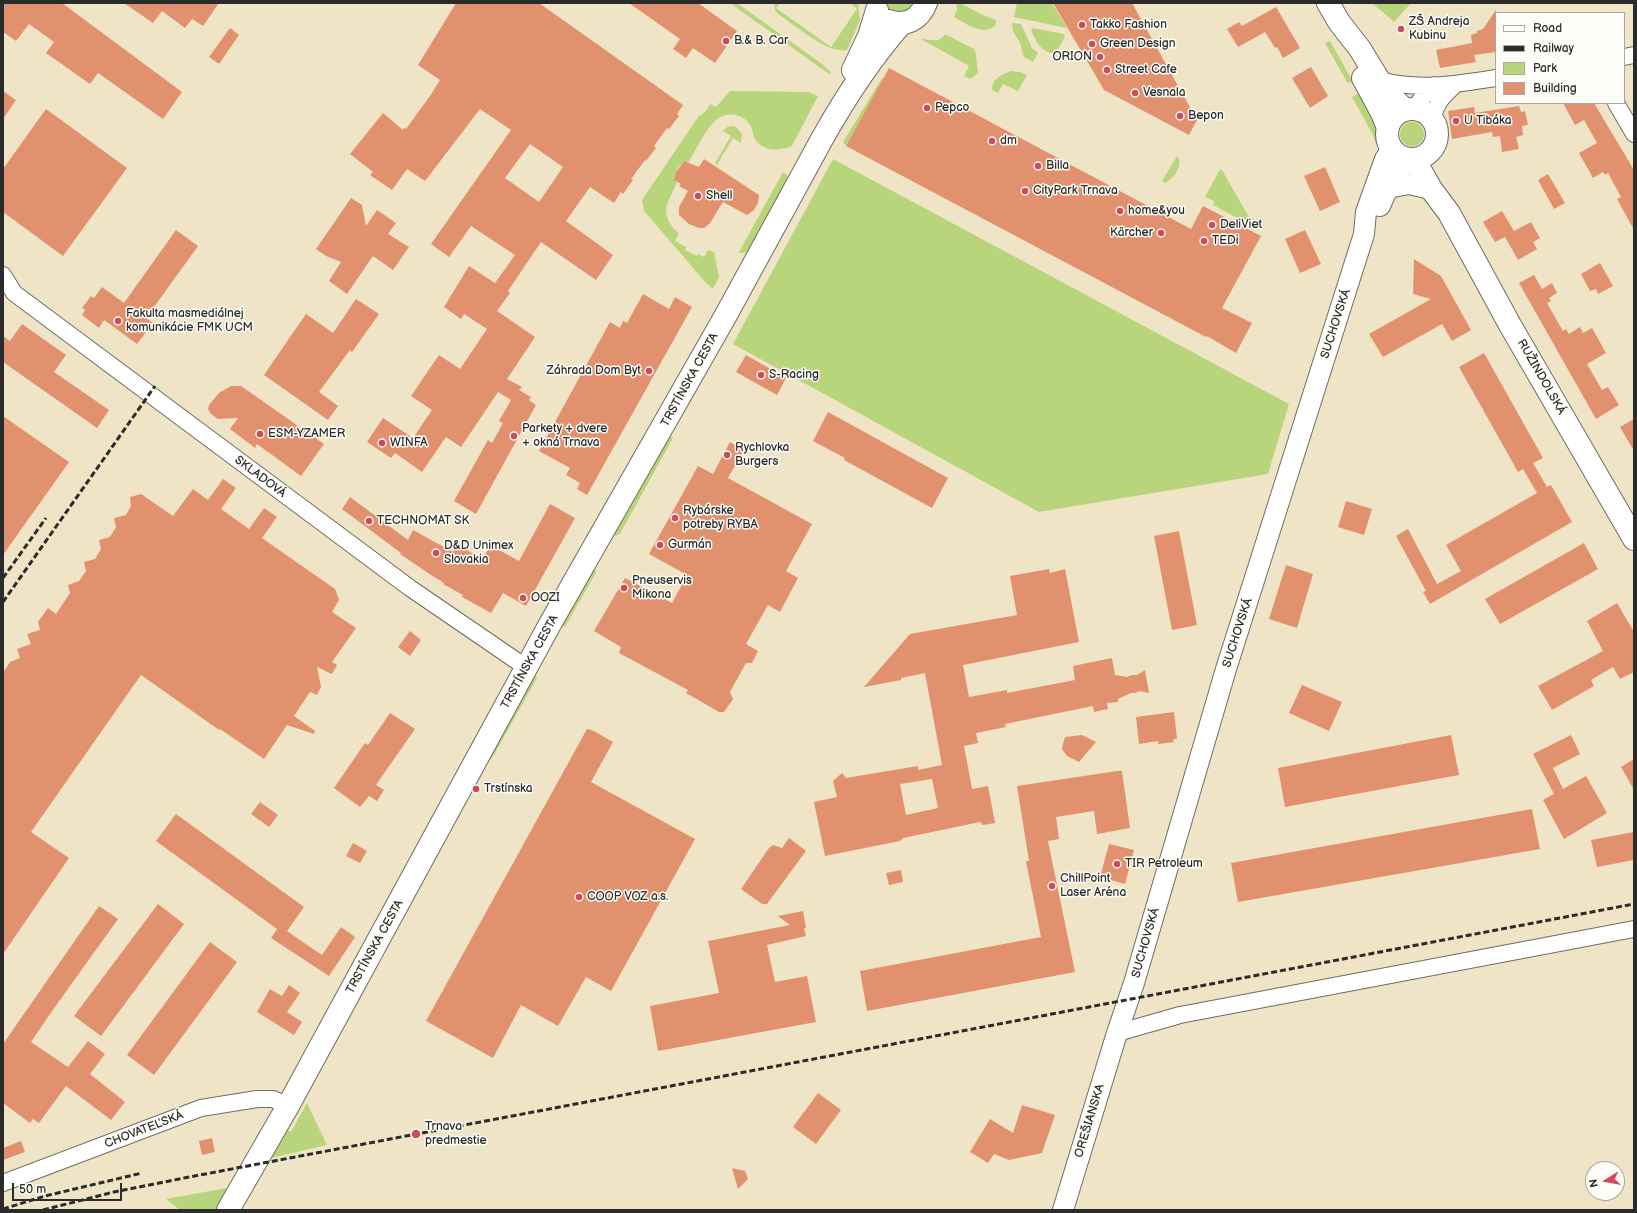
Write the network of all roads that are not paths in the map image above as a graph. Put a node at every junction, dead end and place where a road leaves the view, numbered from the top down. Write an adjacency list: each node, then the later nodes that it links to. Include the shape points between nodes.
1 (926, 3): 5 (main road, TRSTÍNSKA CESTA, via 917,17)
2 (1328, 3): 4 (main road, RUŽINDOLSKÁ)
3 (875, 7): 5 (main road, TRSTÍNSKA CESTA, via 888,20); 12 (main road, TRSTÍNSKA CESTA, via 869,36 840,96)
4 (1339, 22): 7 (main road, RUŽINDOLSKÁ); 14 (main road, RUŽINDOLSKÁ, via 1351,57)
5 (902, 23): 12 (main road, TRSTÍNSKA CESTA, via 883,45)
6 (1495, 78): 8 (street)
7 (1380, 80): 9 (street, via 1402,85); 11 (main road, RUŽINDOLSKÁ, via 1391,98)
8 (1456, 84): 9 (street); 11 (street, via 1436,106)
9 (1434, 85): 11 (street, via 1421,100)
10 (1617, 104): 13 (street)
11 (1418, 113): 14 (main road, via 1394,116); 15 (main road, via 1435,125 1437,136)
12 (835, 116): 22 (main road, TRSTÍNSKA CESTA)
13 (1634, 134)
14 (1400, 148): 15 (main road, via 1425,155); 16 (street, SUCHOVSKÁ); 17 (main road, RUŽINDOLSKÁ); 19 (street, SUCHOVSKÁ, via 1385,160 1366,212)
15 (1433, 148): 18 (main road, RUŽINDOLSKÁ)
16 (1388, 188): 17 (street, via 1409,184); 19 (street, SUCHOVSKÁ, via 1376,217)
17 (1431, 189): 18 (main road, RUŽINDOLSKÁ)
18 (1449, 213): 21 (main road, RUŽINDOLSKÁ, via 1510,325)
19 (1364, 234): 24 (street, SUCHOVSKÁ, via 1226,669)
20 (3, 275): 22 (street, SKLADOVÁ, via 14,293 130,380 404,583)
21 (1634, 539)
22 (527, 668): 25 (main road, TRSTÍNSKA CESTA)
23 (1634, 929): 24 (street, via 1180,1015)
24 (1117, 1033): 28 (street, OREŠIANSKA)
25 (288, 1106): 26 (street, CHOVATEĽSKÁ, via 273,1099 257,1099 201,1108); 27 (main road, TRSTÍNSKA CESTA)
26 (3, 1183)
27 (228, 1210)
28 (1063, 1210)

